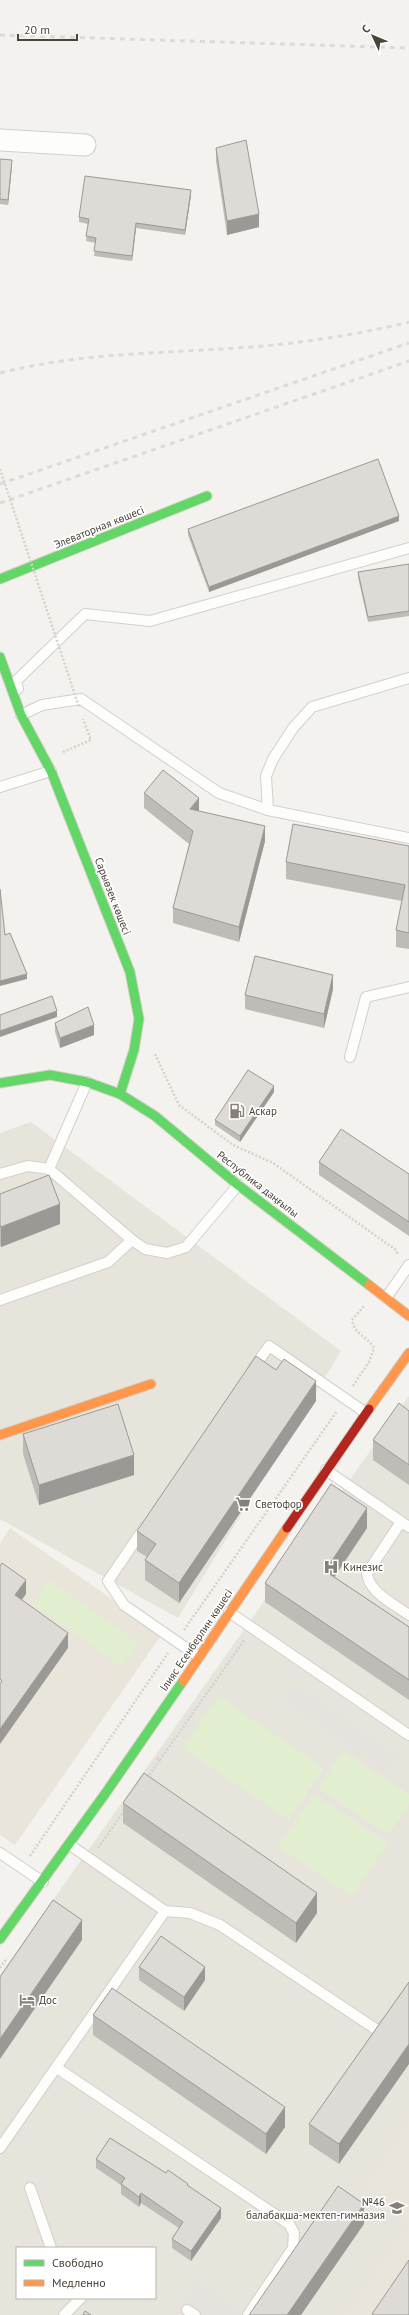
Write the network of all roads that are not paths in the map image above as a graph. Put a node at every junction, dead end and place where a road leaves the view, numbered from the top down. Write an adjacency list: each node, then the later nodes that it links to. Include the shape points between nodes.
1 (0, 140): 2 (street)
2 (85, 145)
3 (206, 496): 5 (street, Элеваторная көшесі)
4 (409, 548): 8 (lane, via 150,621 85,614 16,682)
5 (0, 579)
6 (0, 657): 8 (street)
7 (409, 678): 11 (lane, via 312,707 293,728 273,759 266,776)
8 (21, 715): 9 (street, Сарыөзек көшесі); 11 (lane, via 42,705 80,699 219,793)
9 (51, 771): 10 (lane); 17 (street, Сарыөзек көшесі, via 130,972 139,1019 134,1050)
10 (0, 787)
11 (268, 810): 12 (lane)
12 (409, 838)
13 (409, 987): 14 (lane, via 366,997)
14 (350, 1057)
15 (87, 1082): 16 (street, Республика даңғылы, via 50,1075); 17 (street, Республика даңғылы); 18 (lane)
16 (0, 1083)
17 (120, 1094): 20 (street, Республика даңғылы, via 155,1116)
18 (49, 1169): 19 (lane, via 28,1166); 21 (lane)
19 (0, 1174)
20 (238, 1185): 21 (lane, via 186,1247 167,1253 145,1249); 23 (street, Республика даңғылы)
21 (132, 1240): 24 (lane, via 108,1262)
22 (409, 1265): 23 (lane)
23 (386, 1298): 25 (street, Республика даңғылы)
24 (0, 1300)
25 (409, 1316)
26 (409, 1353): 29 (street, Ілияс Есенберлин көшесі)
27 (247, 1378): 29 (lane, via 269,1346)
28 (151, 1384): 30 (street)
29 (366, 1414): 31 (street, Ілияс Есенберлин көшесі)
30 (0, 1435)
31 (326, 1470): 33 (lane); 34 (street, Ілияс Есенберлин көшесі)
32 (148, 1522): 36 (lane, via 108,1581 124,1605)
33 (405, 1524): 35 (lane, via 367,1573 375,1592)
34 (229, 1612): 36 (street, Ілияс Есенберлин көшесі); 37 (lane)
35 (409, 1615)
36 (199, 1657): 38 (street, Ілияс Есенберлин көшесі)
37 (409, 1735)
38 (70, 1845): 40 (street, Ілияс Есенберлин көшесі); 41 (lane)
39 (0, 1853): 40 (lane)
40 (43, 1882): 42 (street, Ілияс Есенберлин көшесі)
41 (165, 1911): 43 (lane, via 190,1913 220,1925 378,2035); 44 (lane)
42 (0, 1939)
43 (392, 2014)
44 (57, 2068): 45 (lane); 50 (lane, via 289,2224 294,2233 293,2248)
45 (0, 2148)
46 (30, 2188): 47 (lane)
47 (51, 2247)
48 (80, 2299): 49 (lane)
49 (68, 2307)
50 (248, 2315)

